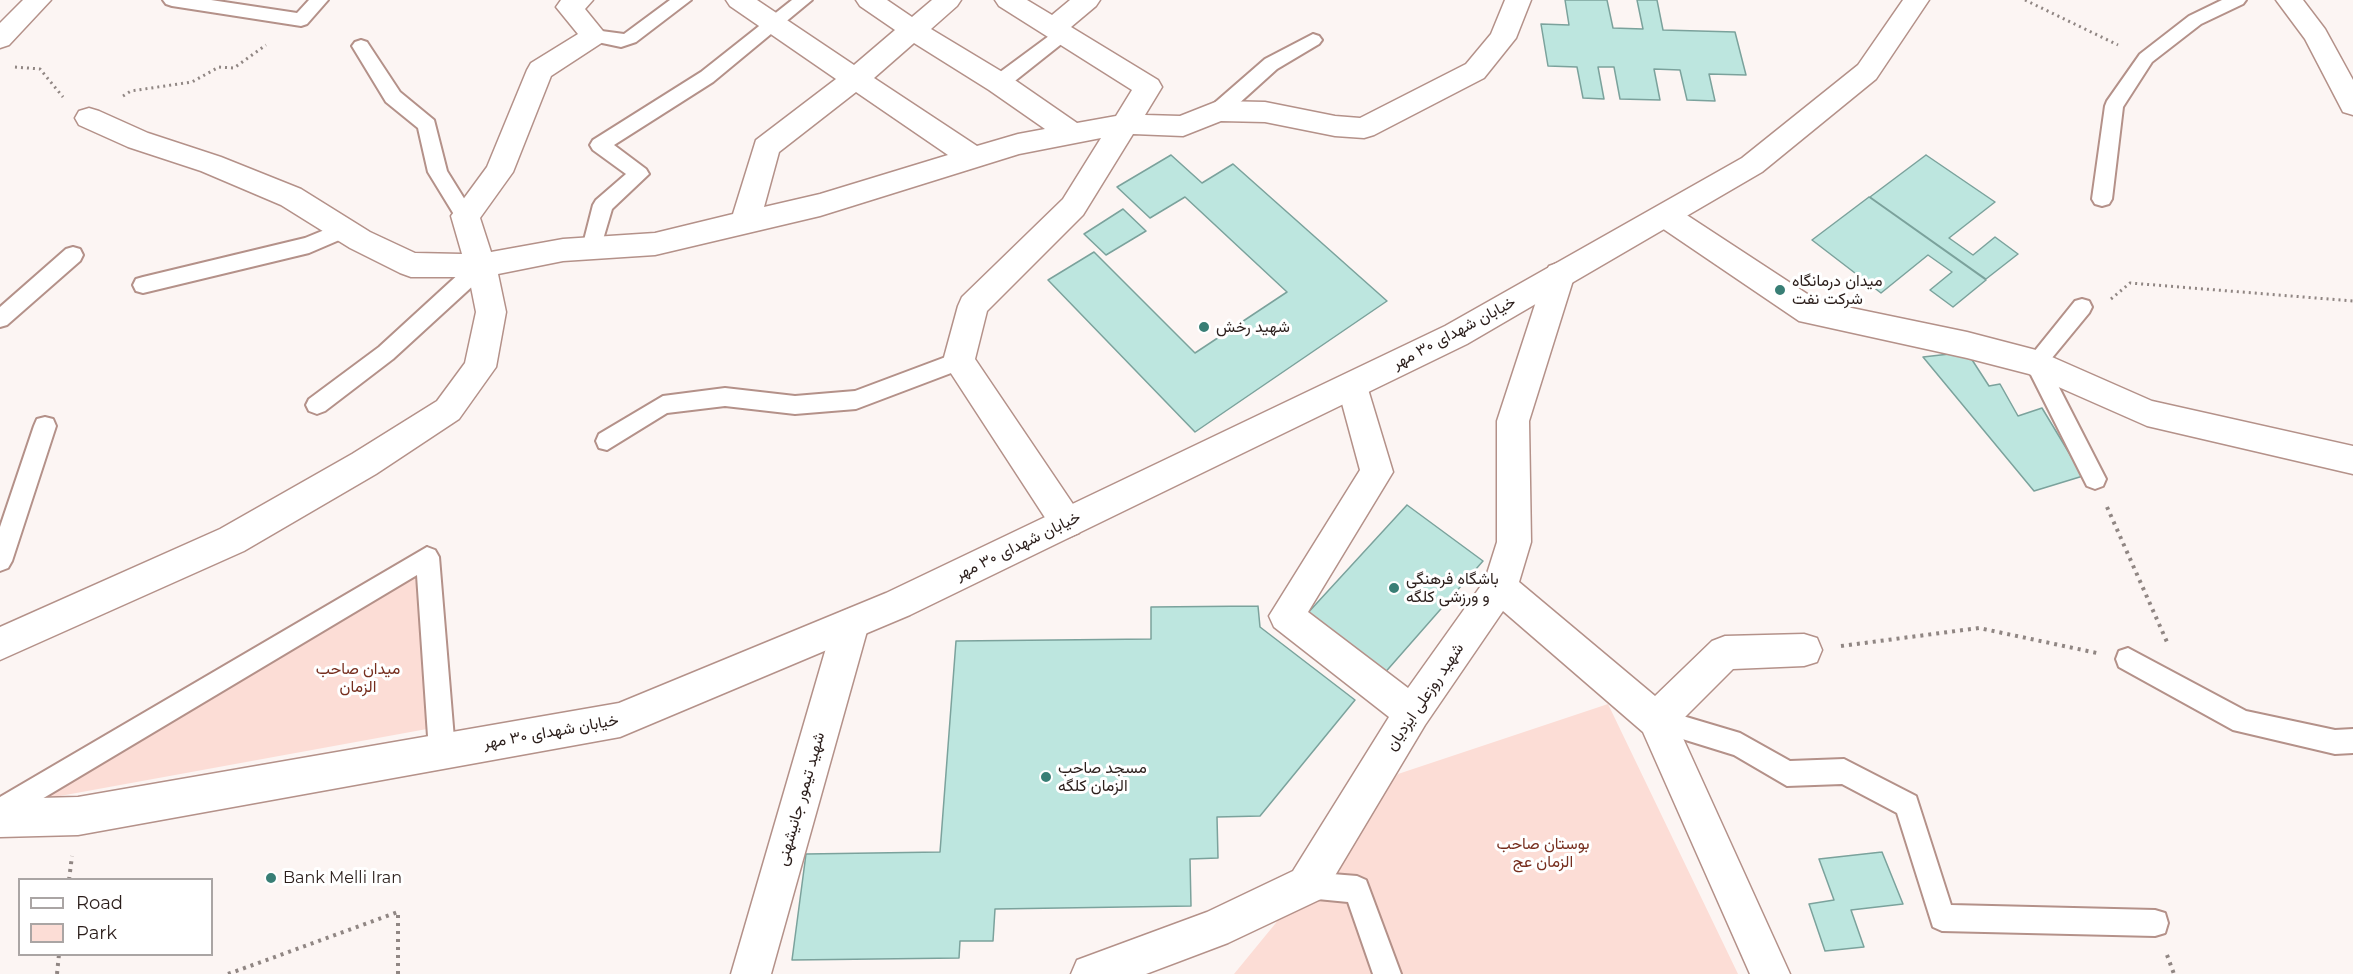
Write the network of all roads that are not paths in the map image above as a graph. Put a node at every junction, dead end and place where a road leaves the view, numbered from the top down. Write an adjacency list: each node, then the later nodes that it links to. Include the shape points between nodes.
1 (38, 0): 20 (street)
2 (172, 0): 3 (lane, via 301,20)
3 (319, 0)
4 (682, 0): 19 (lane, via 630,38 621,41)
5 (739, 0): 16 (street)
6 (803, 0): 16 (lane)
7 (869, 0): 17 (street)
8 (948, 0): 17 (street)
9 (1008, 0): 18 (street)
10 (1087, 0): 18 (street)
11 (1518, 0): 26 (street, via 1503,38 1475,71 1364,128 1265,112)
12 (1916, 0): 33 (street, خیابان شهدای ۳۰ مهر, via 1867,72 1752,165)
13 (2237, 0): 31 (lane, via 2195,20 2146,58 2114,106)
14 (2289, 0): 25 (street, via 2316,35)
15 (571, 2): 19 (street)
16 (775, 24): 23 (street); 36 (lane, via 707,77 600,145 639,174 603,205)
17 (913, 30): 23 (street); 24 (street)
18 (1058, 31): 24 (lane); 28 (street, via 1148,87)
19 (594, 36): 32 (street, via 540,70 500,172)
20 (0, 39)
21 (1313, 40): 26 (lane, via 1271,63)
22 (361, 46): 32 (lane, via 393,97 427,125 438,172)
23 (856, 78): 30 (street); 34 (street, via 766,147)
24 (999, 83): 29 (street)
25 (2353, 105)
26 (1218, 111): 28 (street, via 1183,126)
27 (89, 118): 35 (street, via 291,197)
28 (1125, 124): 29 (street); 43 (street, via 1073,207 973,306)
29 (1073, 134): 30 (street, via 1018,144)
30 (973, 158): 34 (street, via 820,205)
31 (2102, 199)
32 (465, 216): 38 (street)
33 (1666, 216): 39 (street, خیابان شهدای ۳۰ مهر); 44 (street, via 1810,312)
34 (745, 223): 36 (street, via 655,244)
35 (344, 230): 38 (street, via 411,265); 40 (lane, via 309,245)
36 (592, 248): 38 (street)
37 (73, 255): 42 (lane)
38 (481, 266): 46 (lane, via 386,353); 55 (street, via 492,312 480,367 448,410 232,540)
39 (1560, 274): 45 (street, خیابان شهدای ۳۰ مهر, via 1456,335); 53 (street, شهید روزعلی ایزدیان, via 1513,421 1514,542)
40 (143, 285)
41 (2082, 307): 44 (lane)
42 (0, 319)
43 (958, 361): 48 (lane, via 856,400 795,405 725,397 663,405); 51 (street)
44 (2036, 363): 49 (street, via 2147,413); 50 (lane)
45 (1353, 385): 51 (street, خیابان شهدای ۳۰ مهر); 58 (street, via 1377,472 1286,616)
46 (316, 405)
47 (45, 426): 52 (lane)
48 (607, 441)
49 (2353, 460)
50 (2095, 479)
51 (1067, 523): 54 (street, خیابان شهدای ۳۰ مهر)
52 (0, 561)
53 (1500, 587): 58 (street, شهید روزعلی ایزدیان); 59 (street)
54 (851, 624): 61 (street, خیابان شهدای ۳۰ مهر, via 620,720); 66 (street, شهید تیمور جانیشهنی)
55 (0, 644)
56 (1804, 650): 59 (street, via 1725,653)
57 (2128, 659): 60 (lane, via 2242,722 2335,742)
58 (1412, 713): 64 (street, شهید روزعلی ایزدیان)
59 (1656, 720): 65 (lane, via 1740,745 1787,774 1844,771 1906,805 1942,918); 69 (street)
60 (2353, 741)
61 (442, 751): 62 (lane, via 427,557); 63 (street, خیابان شهدای ۳۰ مهر, via 78,816)
62 (0, 811)
63 (0, 818)
64 (1306, 885): 67 (street, via 1214,929); 68 (lane, via 1357,889)
65 (2155, 923)
66 (751, 974)
67 (1091, 974)
68 (1387, 974)
69 (1770, 974)

